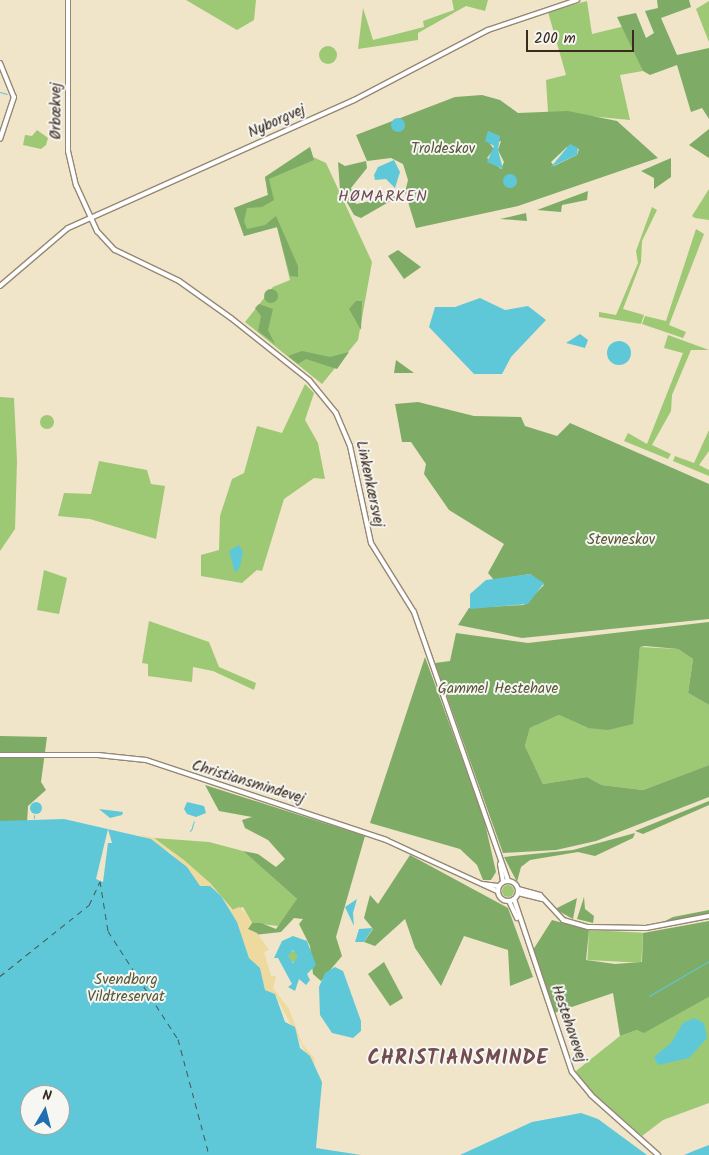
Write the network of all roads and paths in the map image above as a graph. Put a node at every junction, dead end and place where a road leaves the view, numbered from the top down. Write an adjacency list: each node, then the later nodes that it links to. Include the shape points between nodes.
1 (68, 0): 5 (street, Ørbækvej, via 68,151 76,185)
2 (577, 0): 5 (street, Nyborgvej, via 460,42 354,100)
3 (0, 63): 4 (street, via 14,97)
4 (0, 138)
5 (91, 218): 6 (street, Nyborgvej, via 61,233); 8 (street, Linkenkærsvej, via 109,246 179,281 231,318 309,380 336,413 350,446 371,543 410,604)
6 (0, 286)
7 (0, 755): 9 (street, Christiansmindevej, via 98,754 146,760 386,840 477,883)
8 (506, 881): 9 (street); 10 (street)
9 (498, 889): 12 (street, Hestehavevej)
10 (518, 891): 11 (street); 13 (street, via 546,901 563,920 607,929 646,928)
11 (514, 899): 12 (street); 14 (street, Hestehavevej)
12 (508, 901): 14 (street, Hestehavevej)
13 (709, 916)
14 (522, 927): 15 (street, Hestehavevej, via 572,1072 591,1096)
15 (658, 1155)

